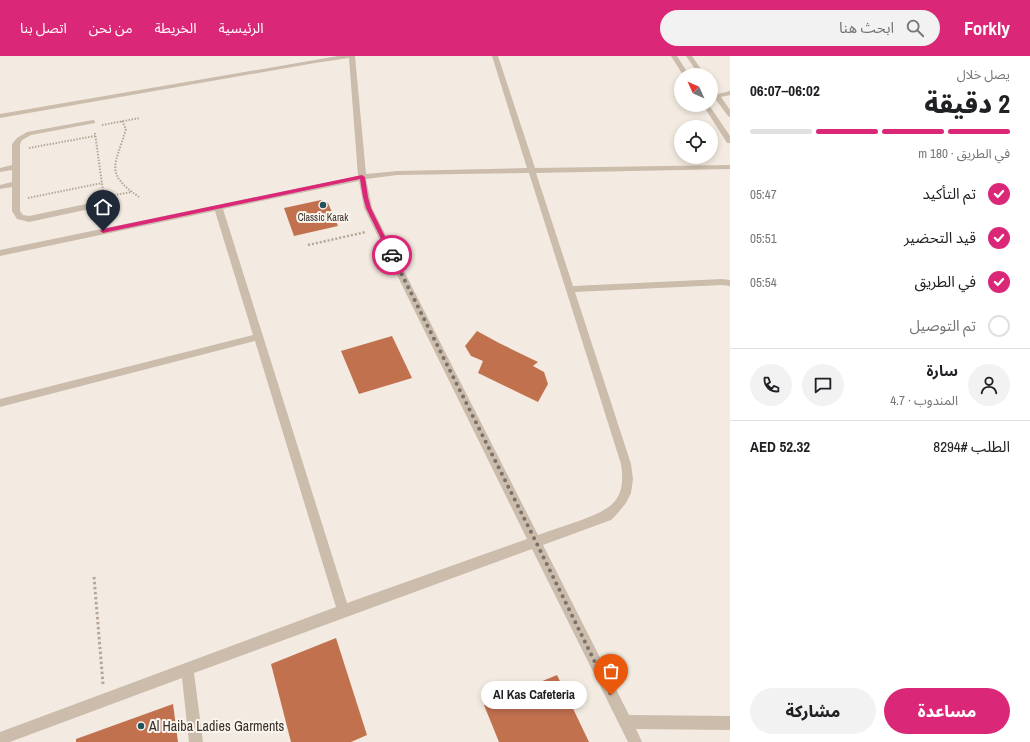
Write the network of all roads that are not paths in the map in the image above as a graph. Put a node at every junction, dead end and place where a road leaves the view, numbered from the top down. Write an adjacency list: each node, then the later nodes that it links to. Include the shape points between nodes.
1 (306, 56): 6 (street)
2 (352, 56): 6 (street); 21 (street)
3 (495, 56): 20 (street)
4 (674, 56): 7 (street)
5 (689, 56): 8 (street)
6 (297, 64): 14 (street)
7 (682, 68)
8 (697, 68)
9 (730, 93): 10 (street)
10 (718, 96)
11 (718, 97): 13 (street)
12 (711, 112): 16 (street)
13 (730, 115)
14 (0, 116)
15 (94, 124): 17 (street, via 29,133 16,144)
16 (730, 141)
17 (16, 167): 19 (street); 22 (street)
18 (730, 167): 20 (street)
19 (0, 170)
20 (532, 171): 21 (street, via 396,173); 28 (street)
21 (362, 177): 25 (street); 31 (street, via 367,203 379,229)
22 (16, 184): 23 (street); 24 (street, via 17,214 29,219)
23 (0, 187)
24 (104, 200)
25 (218, 207): 26 (street); 29 (street)
26 (0, 253)
27 (730, 283): 28 (street)
28 (570, 289): 31 (street, via 626,464 628,484 621,502 607,516)
29 (258, 337): 30 (street); 32 (street)
30 (0, 403)
31 (536, 542): 32 (street); 34 (street)
32 (343, 611): 33 (street)
33 (187, 669): 36 (street); 37 (street)
34 (625, 722): 35 (street); 38 (street)
35 (730, 722)
36 (0, 739)
37 (196, 742)
38 (635, 742)

